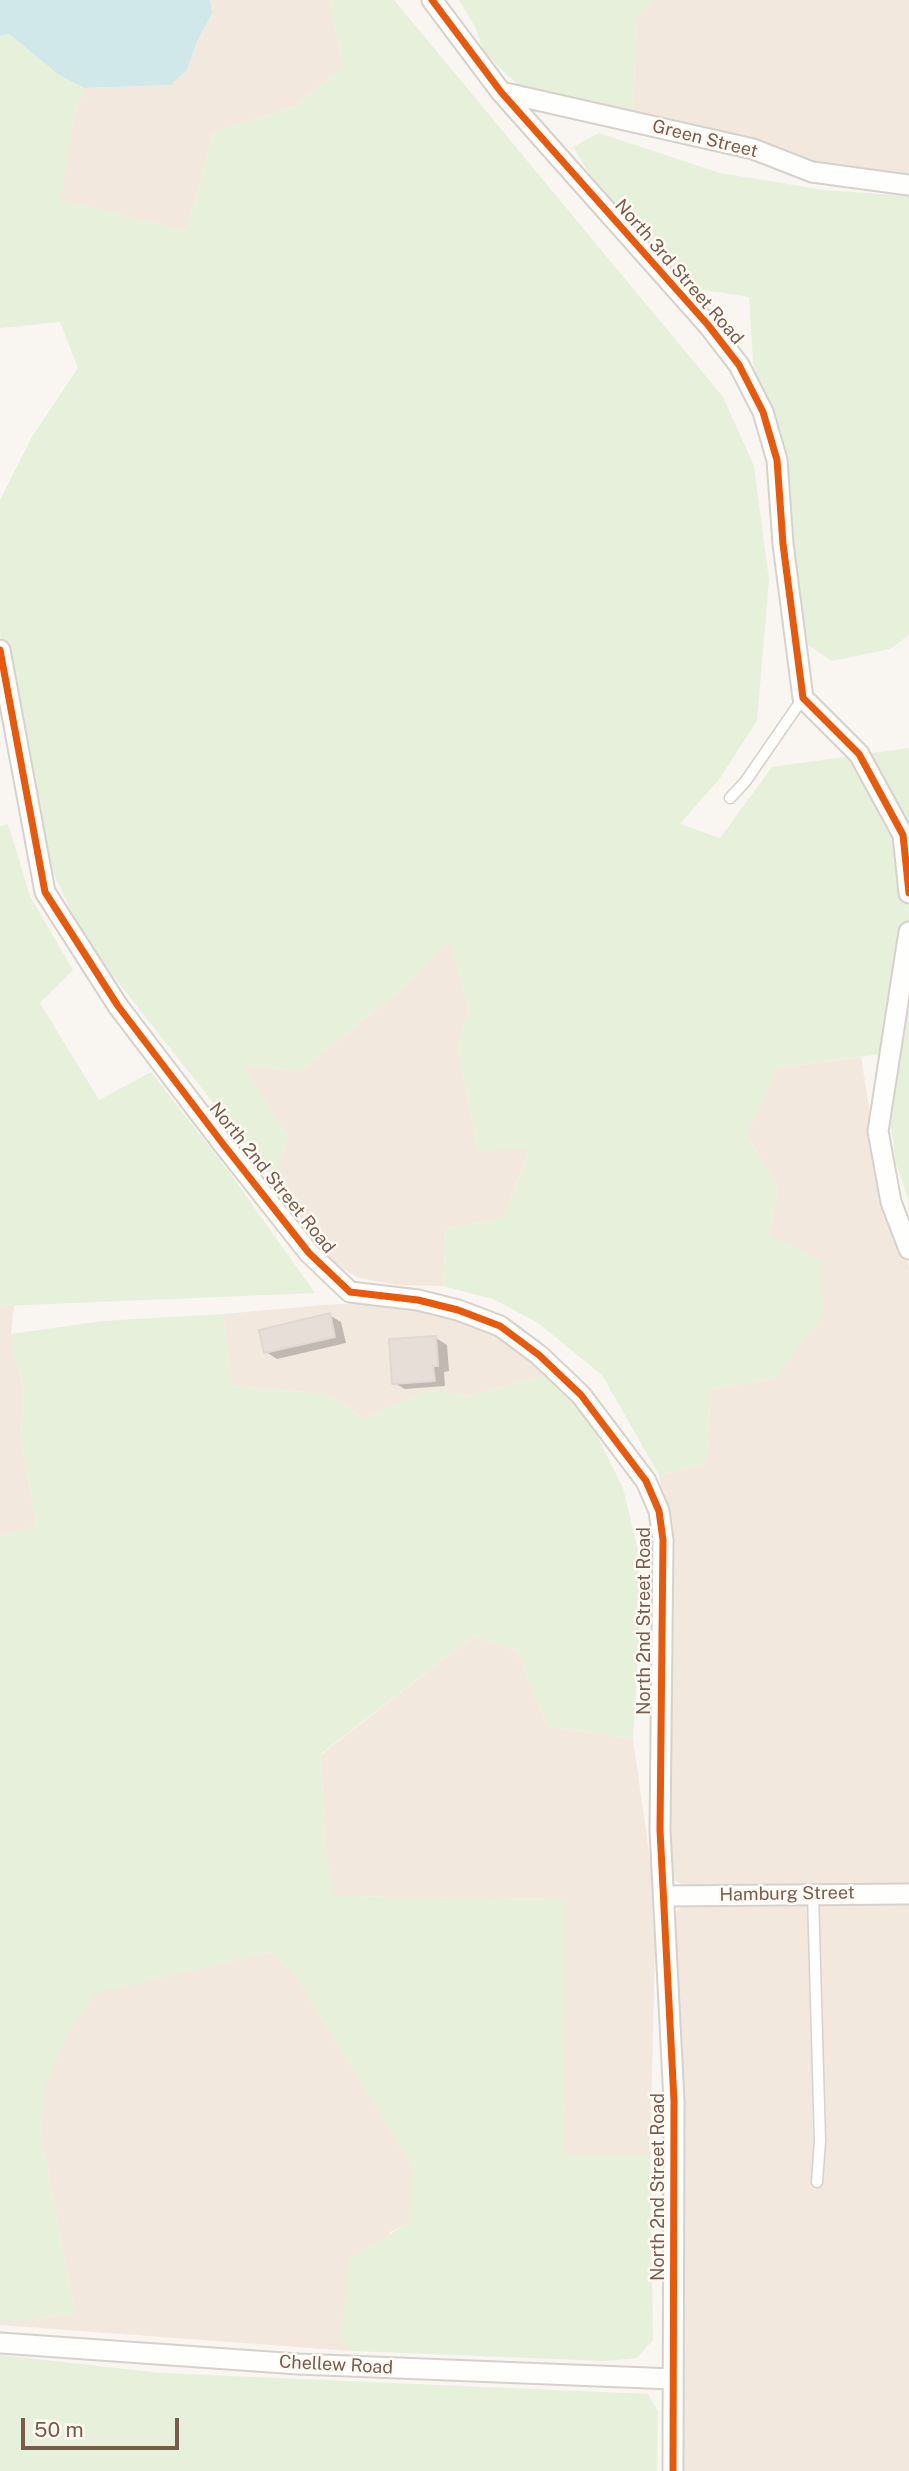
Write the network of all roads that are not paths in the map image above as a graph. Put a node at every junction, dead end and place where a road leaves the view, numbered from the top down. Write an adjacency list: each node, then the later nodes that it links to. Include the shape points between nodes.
1 (432, 0): 2 (street, North 3rd Street Road)
2 (501, 92): 3 (street, Green Street, via 753,149 812,172); 5 (street, North 3rd Street Road, via 708,325 739,365 757,401 777,460)
3 (909, 185)
4 (0, 650): 12 (street, North 2nd Street Road, via 46,892 118,1006 223,1144 309,1253 350,1292 418,1300 500,1326 581,1395 646,1481 659,1511 663,1540 660,1830)
5 (803, 698): 6 (lane); 7 (street, via 866,766 903,835)
6 (730, 798)
7 (909, 893)
8 (909, 932): 9 (street, via 878,1131 891,1202)
9 (909, 1249)
10 (813, 1894): 11 (street, Hamburg Street); 12 (street, Hamburg Street); 13 (lane, via 820,2141)
11 (909, 1894)
12 (665, 1896): 15 (street, North 2nd Street Road, via 674,2101)
13 (817, 2182)
14 (0, 2343): 15 (street, Chellew Road, via 271,2362)
15 (673, 2379): 16 (street, North 2nd Street Road)
16 (673, 2471)

